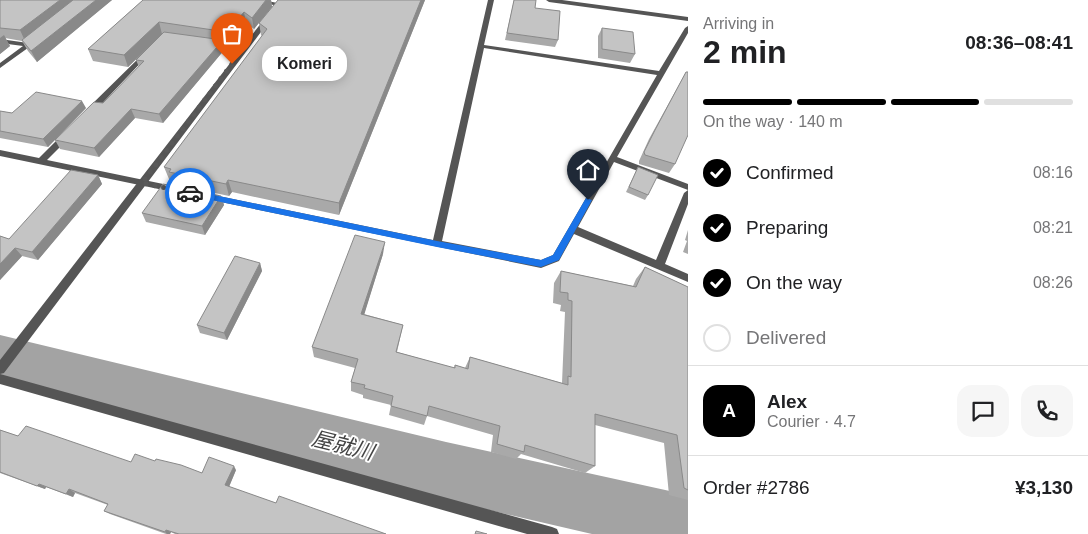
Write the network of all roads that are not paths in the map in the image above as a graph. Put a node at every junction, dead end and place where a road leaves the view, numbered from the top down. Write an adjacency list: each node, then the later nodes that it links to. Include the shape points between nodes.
1 (250, 0): 4 (street)
2 (491, 0): 12 (street)
3 (549, 0): 5 (street)
4 (281, 2): 13 (street)
5 (586, 3): 6 (street)
6 (688, 19)
7 (688, 28): 16 (street)
8 (43, 34): 11 (street)
9 (0, 41): 11 (street)
10 (208, 44): 13 (street)
11 (29, 45): 15 (street)
12 (481, 46): 16 (street); 28 (street)
13 (243, 49): 22 (street)
14 (150, 51): 17 (street)
15 (0, 66)
16 (662, 74): 20 (street)
17 (82, 120)
18 (75, 127): 21 (street)
19 (0, 152): 21 (street)
20 (612, 158): 23 (street); 27 (street)
21 (41, 161): 22 (street)
22 (142, 183): 24 (street); 31 (street)
23 (688, 187)
24 (180, 191)
25 (688, 193): 29 (street)
26 (199, 195): 28 (street)
27 (573, 229): 28 (street, via 556,258 541,264); 29 (street)
28 (437, 244)
29 (659, 265): 30 (street)
30 (688, 278)
31 (0, 368)
32 (0, 378): 33 (street)
33 (552, 534)

